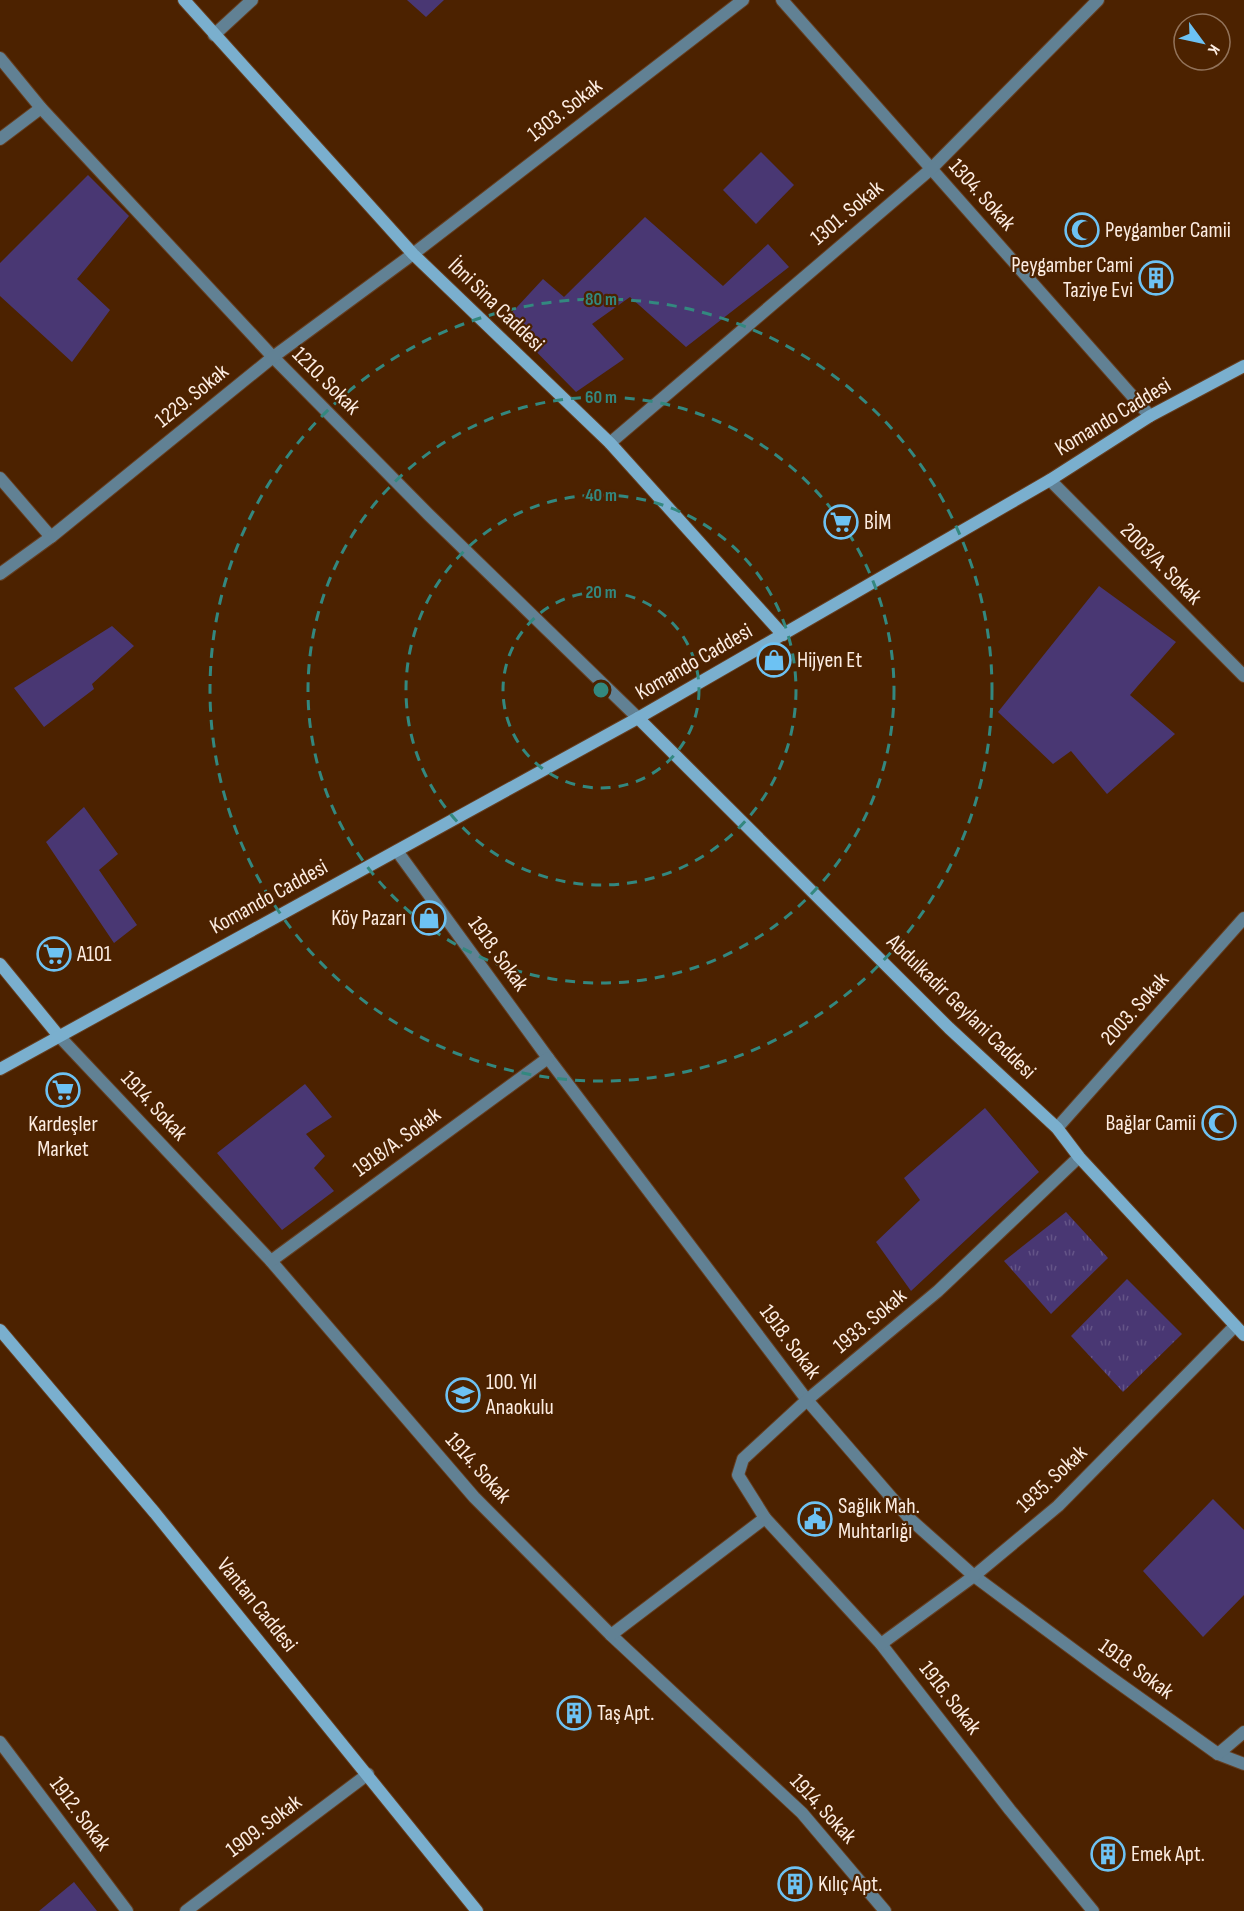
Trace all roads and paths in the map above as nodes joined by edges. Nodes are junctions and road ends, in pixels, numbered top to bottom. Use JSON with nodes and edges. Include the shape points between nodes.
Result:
{"nodes":[{"id":1,"x":184,"y":0,"type":"edge"},
{"id":2,"x":252,"y":0,"type":"edge"},
{"id":3,"x":743,"y":0,"type":"edge"},
{"id":4,"x":782,"y":0,"type":"edge"},
{"id":5,"x":1098,"y":0,"type":"edge"},
{"id":6,"x":214,"y":35,"type":"junction"},
{"id":7,"x":0,"y":58,"type":"edge"},
{"id":8,"x":40,"y":108,"type":"junction"},
{"id":9,"x":0,"y":139,"type":"edge"},
{"id":10,"x":931,"y":169,"type":"junction"},
{"id":11,"x":413,"y":254,"type":"junction"},
{"id":12,"x":273,"y":357,"type":"junction"},
{"id":13,"x":1244,"y":366,"type":"edge"},
{"id":14,"x":1150,"y":416,"type":"junction"},
{"id":15,"x":609,"y":443,"type":"junction"},
{"id":16,"x":0,"y":478,"type":"edge"},
{"id":17,"x":1050,"y":480,"type":"junction"},
{"id":18,"x":51,"y":537,"type":"junction"},
{"id":19,"x":0,"y":574,"type":"edge"},
{"id":20,"x":783,"y":635,"type":"junction"},
{"id":21,"x":1244,"y":676,"type":"edge"},
{"id":22,"x":638,"y":718,"type":"junction"},
{"id":23,"x":397,"y":850,"type":"junction"},
{"id":24,"x":1244,"y":918,"type":"edge"},
{"id":25,"x":0,"y":964,"type":"edge"},
{"id":26,"x":58,"y":1035,"type":"junction"},
{"id":27,"x":548,"y":1058,"type":"junction"},
{"id":28,"x":0,"y":1069,"type":"edge"},
{"id":29,"x":1057,"y":1128,"type":"junction"},
{"id":30,"x":1079,"y":1157,"type":"junction"},
{"id":31,"x":271,"y":1261,"type":"junction"},
{"id":32,"x":0,"y":1330,"type":"edge"},
{"id":33,"x":1240,"y":1331,"type":"edge"},
{"id":34,"x":807,"y":1400,"type":"junction"},
{"id":35,"x":765,"y":1518,"type":"junction"},
{"id":36,"x":974,"y":1576,"type":"junction"},
{"id":37,"x":612,"y":1635,"type":"junction"},
{"id":38,"x":881,"y":1644,"type":"junction"},
{"id":39,"x":1244,"y":1732,"type":"edge"},
{"id":40,"x":0,"y":1742,"type":"edge"},
{"id":41,"x":1218,"y":1754,"type":"junction"},
{"id":42,"x":1244,"y":1764,"type":"edge"},
{"id":43,"x":368,"y":1774,"type":"junction"},
{"id":44,"x":127,"y":1911,"type":"edge"},
{"id":45,"x":186,"y":1911,"type":"edge"},
{"id":46,"x":477,"y":1911,"type":"edge"},
{"id":47,"x":885,"y":1911,"type":"edge"},
{"id":48,"x":1092,"y":1911,"type":"edge"}],
"edges":[{"from":1,"to":6,"type":"street","name":"İbni Sina Caddesi"},
{"from":2,"to":6,"type":"street"},
{"from":3,"to":11,"type":"street","name":"1303. Sokak"},
{"from":4,"to":10,"type":"street","name":"1304. Sokak"},
{"from":5,"to":10,"type":"street","name":"1301. Sokak"},
{"from":6,"to":11,"type":"street","name":"İbni Sina Caddesi"},
{"from":7,"to":8,"type":"street","name":"1210. Sokak"},
{"from":8,"to":9,"type":"street"},
{"from":8,"to":12,"type":"street","name":"1210. Sokak"},
{"from":10,"to":14,"type":"street","name":"1304. Sokak"},
{"from":10,"to":15,"type":"street","name":"1301. Sokak"},
{"from":11,"to":12,"type":"street","name":"1229. Sokak"},
{"from":11,"to":15,"type":"street","name":"İbni Sina Caddesi"},
{"from":12,"to":18,"type":"street","name":"1229. Sokak"},
{"from":12,"to":22,"type":"street","name":"1210. Sokak"},
{"from":13,"to":14,"type":"street","name":"Komando Caddesi"},
{"from":14,"to":17,"type":"street","name":"Komando Caddesi"},
{"from":15,"to":20,"type":"street","name":"İbni Sina Caddesi"},
{"from":16,"to":18,"type":"street"},
{"from":17,"to":20,"type":"street","name":"Komando Caddesi"},
{"from":17,"to":21,"type":"street","name":"2003/A. Sokak"},
{"from":18,"to":19,"type":"street","name":"1229. Sokak"},
{"from":20,"to":22,"type":"street","name":"Komando Caddesi"},
{"from":22,"to":23,"type":"street","name":"Komando Caddesi"},
{"from":22,"to":29,"type":"street","name":"Abdulkadir Geylani Caddesi","via":[[949,1028]]},
{"from":23,"to":26,"type":"street","name":"Komando Caddesi"},
{"from":23,"to":27,"type":"street","name":"1918. Sokak"},
{"from":24,"to":29,"type":"street","name":"2003. Sokak"},
{"from":25,"to":26,"type":"street"},
{"from":26,"to":28,"type":"street","name":"Komando Caddesi"},
{"from":26,"to":31,"type":"street","name":"1914. Sokak"},
{"from":27,"to":31,"type":"street","name":"1918/A. Sokak"},
{"from":27,"to":34,"type":"street","name":"1918. Sokak"},
{"from":29,"to":30,"type":"street","name":"Abdulkadir Geylani Caddesi"},
{"from":30,"to":33,"type":"street","name":"Abdulkadir Geylani Caddesi"},
{"from":30,"to":34,"type":"street","name":"1933. Sokak","via":[[938,1291]]},
{"from":31,"to":37,"type":"street","name":"1914. Sokak","via":[[474,1497]]},
{"from":32,"to":43,"type":"street","name":"Vantan Caddesi"},
{"from":33,"to":36,"type":"street","name":"1935. Sokak","via":[[1058,1506]]},
{"from":34,"to":35,"type":"street","name":"1933. Sokak","via":[[743,1459],[738,1475]]},
{"from":34,"to":36,"type":"street","name":"1918. Sokak","via":[[910,1519]]},
{"from":35,"to":37,"type":"street"},
{"from":35,"to":38,"type":"street","name":"1916. Sokak"},
{"from":36,"to":38,"type":"street","name":"1935. Sokak"},
{"from":36,"to":41,"type":"street","name":"1918. Sokak"},
{"from":37,"to":47,"type":"street","name":"1914. Sokak","via":[[802,1813]]},
{"from":38,"to":48,"type":"street","name":"1916. Sokak"},
{"from":39,"to":41,"type":"street"},
{"from":40,"to":44,"type":"street","name":"1912. Sokak"},
{"from":41,"to":42,"type":"street","name":"1918. Sokak"},
{"from":43,"to":45,"type":"street","name":"1909. Sokak"},
{"from":43,"to":46,"type":"street","name":"Vantan Caddesi"}]}
